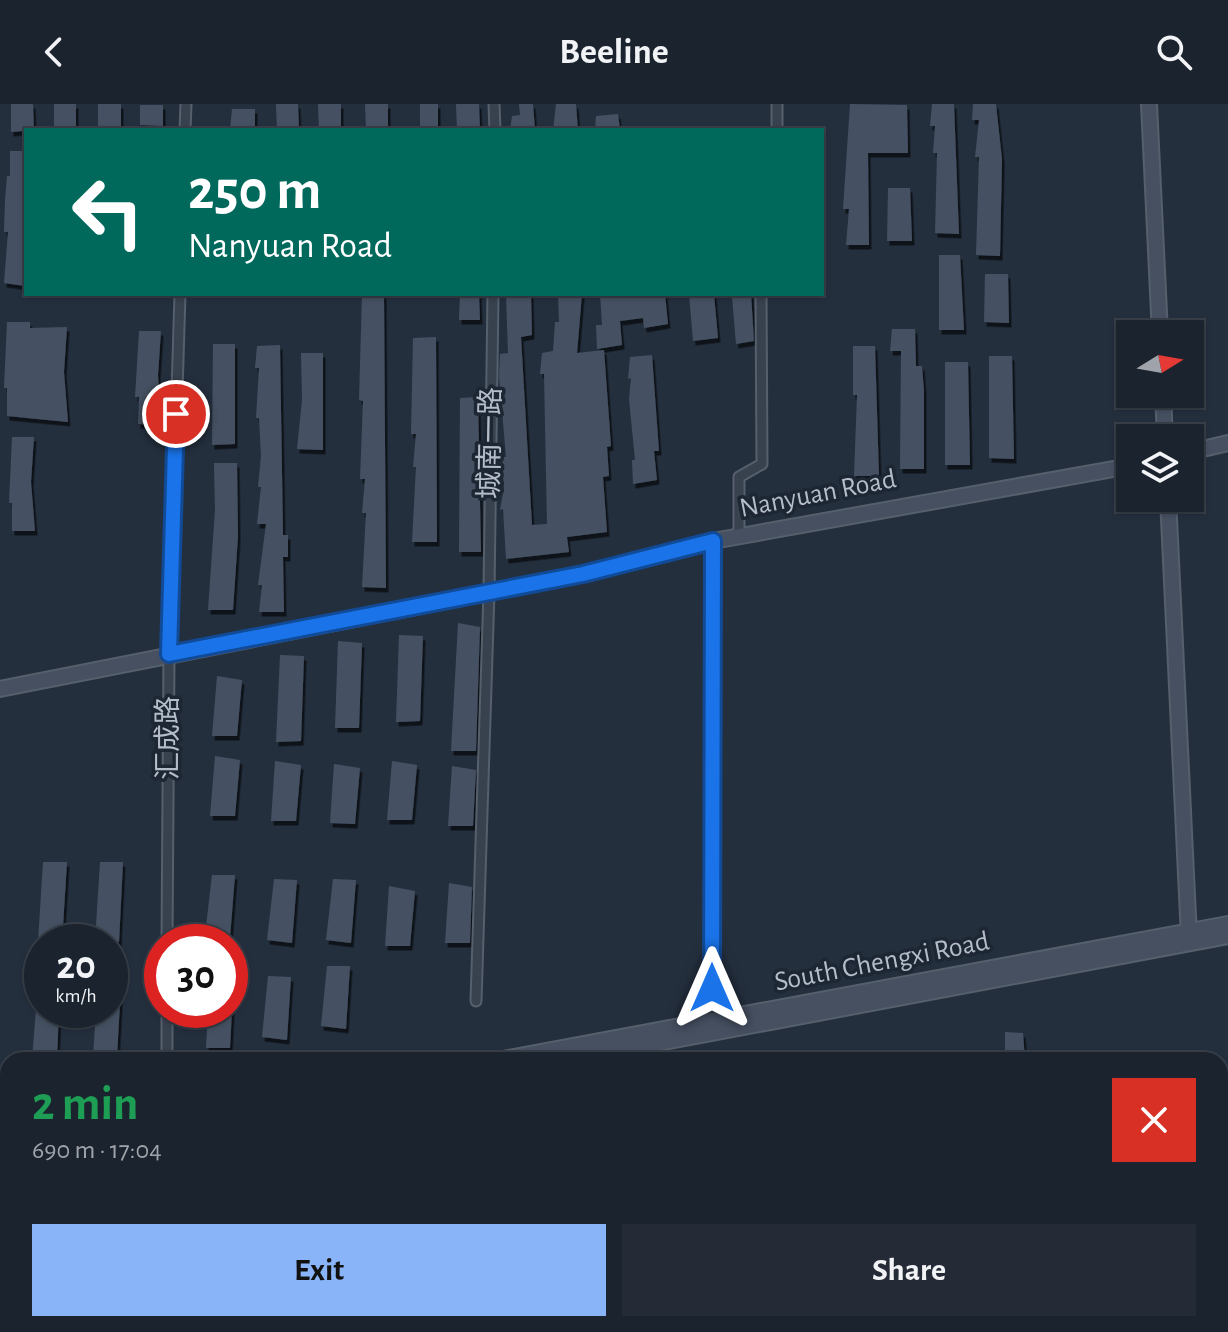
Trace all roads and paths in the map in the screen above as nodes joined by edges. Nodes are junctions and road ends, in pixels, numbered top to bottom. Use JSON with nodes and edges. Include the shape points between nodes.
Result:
{"nodes":[{"id":1,"x":186,"y":104,"type":"edge"},
{"id":2,"x":494,"y":104,"type":"edge"},
{"id":3,"x":777,"y":104,"type":"edge"},
{"id":4,"x":1149,"y":104,"type":"edge"},
{"id":5,"x":185,"y":128,"type":"edge"},
{"id":6,"x":495,"y":128,"type":"edge"},
{"id":7,"x":777,"y":128,"type":"edge"},
{"id":8,"x":180,"y":296,"type":"edge"},
{"id":9,"x":493,"y":296,"type":"edge"},
{"id":10,"x":761,"y":296,"type":"edge"},
{"id":11,"x":1159,"y":320,"type":"edge"},
{"id":12,"x":1228,"y":443,"type":"edge"},
{"id":13,"x":1204,"y":449,"type":"edge"},
{"id":14,"x":1116,"y":469,"type":"edge"},
{"id":15,"x":1169,"y":512,"type":"edge"},
{"id":16,"x":739,"y":536,"type":"junction"},
{"id":17,"x":713,"y":541,"type":"junction"},
{"id":18,"x":489,"y":592,"type":"junction"},
{"id":19,"x":169,"y":654,"type":"junction"},
{"id":20,"x":0,"y":689,"type":"edge"},
{"id":21,"x":167,"y":924,"type":"edge"},
{"id":22,"x":1228,"y":924,"type":"edge"},
{"id":23,"x":1228,"y":936,"type":"edge"},
{"id":24,"x":1189,"y":937,"type":"junction"},
{"id":25,"x":476,"y":1001,"type":"dead end"},
{"id":26,"x":712,"y":1020,"type":"junction"},
{"id":27,"x":167,"y":1028,"type":"edge"},
{"id":28,"x":167,"y":1052,"type":"edge"},
{"id":29,"x":541,"y":1052,"type":"edge"},
{"id":30,"x":608,"y":1052,"type":"edge"}],
"edges":[{"from":1,"to":5,"type":"street"},
{"from":2,"to":6,"type":"street"},
{"from":3,"to":7,"type":"street"},
{"from":4,"to":11,"type":"street"},
{"from":8,"to":19,"type":"street","name":"汇成路"},
{"from":9,"to":18,"type":"street","name":"城南一路"},
{"from":10,"to":16,"type":"street","via":[[762,464],[739,477]]},
{"from":12,"to":13,"type":"street"},
{"from":14,"to":16,"type":"street","name":"Nanyuan Road"},
{"from":15,"to":24,"type":"street"},
{"from":16,"to":17,"type":"street","name":"Nanyuan Road"},
{"from":17,"to":18,"type":"street","name":"Nanyuan Road"},
{"from":17,"to":26,"type":"street"},
{"from":18,"to":19,"type":"street","name":"Nanyuan Road"},
{"from":18,"to":25,"type":"street","name":"城南一路"},
{"from":19,"to":20,"type":"street","name":"Nanyuan Road"},
{"from":19,"to":21,"type":"street","name":"汇成路"},
{"from":22,"to":24,"type":"street","name":"South Chengxi Road"},
{"from":23,"to":24,"type":"street","name":"South Chengxi Road"},
{"from":24,"to":26,"type":"street","name":"South Chengxi Road"},
{"from":24,"to":30,"type":"street","name":"South Chengxi Road"},
{"from":26,"to":29,"type":"street","name":"South Chengxi Road"},
{"from":27,"to":28,"type":"street"}]}
